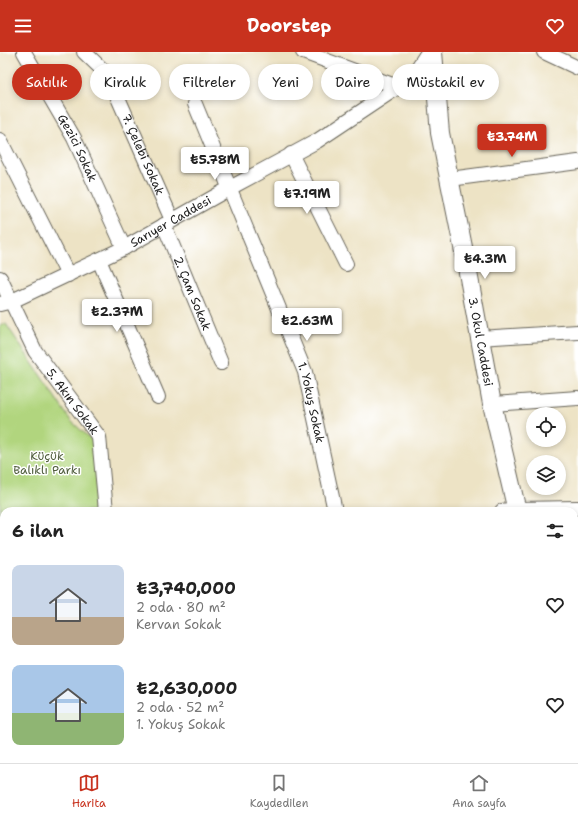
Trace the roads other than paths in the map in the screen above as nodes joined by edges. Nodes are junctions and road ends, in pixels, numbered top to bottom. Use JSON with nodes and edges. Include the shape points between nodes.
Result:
{"nodes":[{"id":1,"x":24,"y":52,"type":"edge"},
{"id":2,"x":84,"y":52,"type":"edge"},
{"id":3,"x":303,"y":52,"type":"edge"},
{"id":4,"x":428,"y":52,"type":"edge"},
{"id":5,"x":433,"y":52,"type":"edge"},
{"id":6,"x":544,"y":52,"type":"edge"},
{"id":7,"x":420,"y":64,"type":"edge"},
{"id":8,"x":578,"y":68,"type":"edge"},
{"id":9,"x":392,"y":85,"type":"edge"},
{"id":10,"x":392,"y":91,"type":"edge"},
{"id":11,"x":195,"y":104,"type":"dead end"},
{"id":12,"x":0,"y":140,"type":"edge"},
{"id":13,"x":291,"y":154,"type":"junction"},
{"id":14,"x":578,"y":162,"type":"edge"},
{"id":15,"x":450,"y":179,"type":"junction"},
{"id":16,"x":230,"y":188,"type":"junction"},
{"id":17,"x":168,"y":222,"type":"junction"},
{"id":18,"x":124,"y":248,"type":"junction"},
{"id":19,"x":99,"y":260,"type":"junction"},
{"id":20,"x":346,"y":264,"type":"dead end"},
{"id":21,"x":68,"y":275,"type":"junction"},
{"id":22,"x":0,"y":278,"type":"edge"},
{"id":23,"x":6,"y":303,"type":"edge"},
{"id":24,"x":578,"y":332,"type":"edge"},
{"id":25,"x":479,"y":338,"type":"junction"},
{"id":26,"x":221,"y":363,"type":"dead end"},
{"id":27,"x":158,"y":397,"type":"dead end"},
{"id":28,"x":578,"y":398,"type":"edge"},
{"id":29,"x":492,"y":404,"type":"junction"},
{"id":30,"x":106,"y":507,"type":"edge"},
{"id":31,"x":334,"y":507,"type":"edge"},
{"id":32,"x":511,"y":507,"type":"edge"}],
"edges":[{"from":1,"to":18,"type":"street","name":"Gezici Sokak","via":[[74,138]]},
{"from":2,"to":17,"type":"street","name":"7. Çelebi Sokak","via":[[108,75]]},
{"from":3,"to":9,"type":"street"},
{"from":4,"to":7,"type":"street","name":"Sarıyer Caddesi"},
{"from":5,"to":15,"type":"main road","name":"3. Okul Caddesi","via":[[440,133]]},
{"from":6,"to":8,"type":"street"},
{"from":10,"to":13,"type":"street","name":"Sarıyer Caddesi","via":[[317,141]]},
{"from":11,"to":16,"type":"street","name":"1. Yokuş Sokak"},
{"from":12,"to":21,"type":"street"},
{"from":13,"to":16,"type":"street","name":"Sarıyer Caddesi"},
{"from":13,"to":20,"type":"street"},
{"from":14,"to":15,"type":"street"},
{"from":15,"to":25,"type":"main road","name":"3. Okul Caddesi"},
{"from":16,"to":17,"type":"street","name":"Sarıyer Caddesi"},
{"from":16,"to":31,"type":"street","name":"1. Yokuş Sokak","via":[[305,372]]},
{"from":17,"to":18,"type":"street","name":"Sarıyer Caddesi"},
{"from":17,"to":26,"type":"street","name":"2. Çam Sokak"},
{"from":18,"to":19,"type":"street","name":"Sarıyer Caddesi"},
{"from":19,"to":21,"type":"street","name":"Sarıyer Caddesi"},
{"from":19,"to":27,"type":"street"},
{"from":21,"to":23,"type":"street","name":"Sarıyer Caddesi"},
{"from":22,"to":23,"type":"street","name":"5. Akın Sokak"},
{"from":23,"to":30,"type":"street","name":"5. Akın Sokak","via":[[35,351],[99,437]]},
{"from":24,"to":25,"type":"street"},
{"from":25,"to":29,"type":"main road","name":"3. Okul Caddesi"},
{"from":28,"to":29,"type":"street"},
{"from":29,"to":32,"type":"main road","name":"3. Okul Caddesi"}]}
